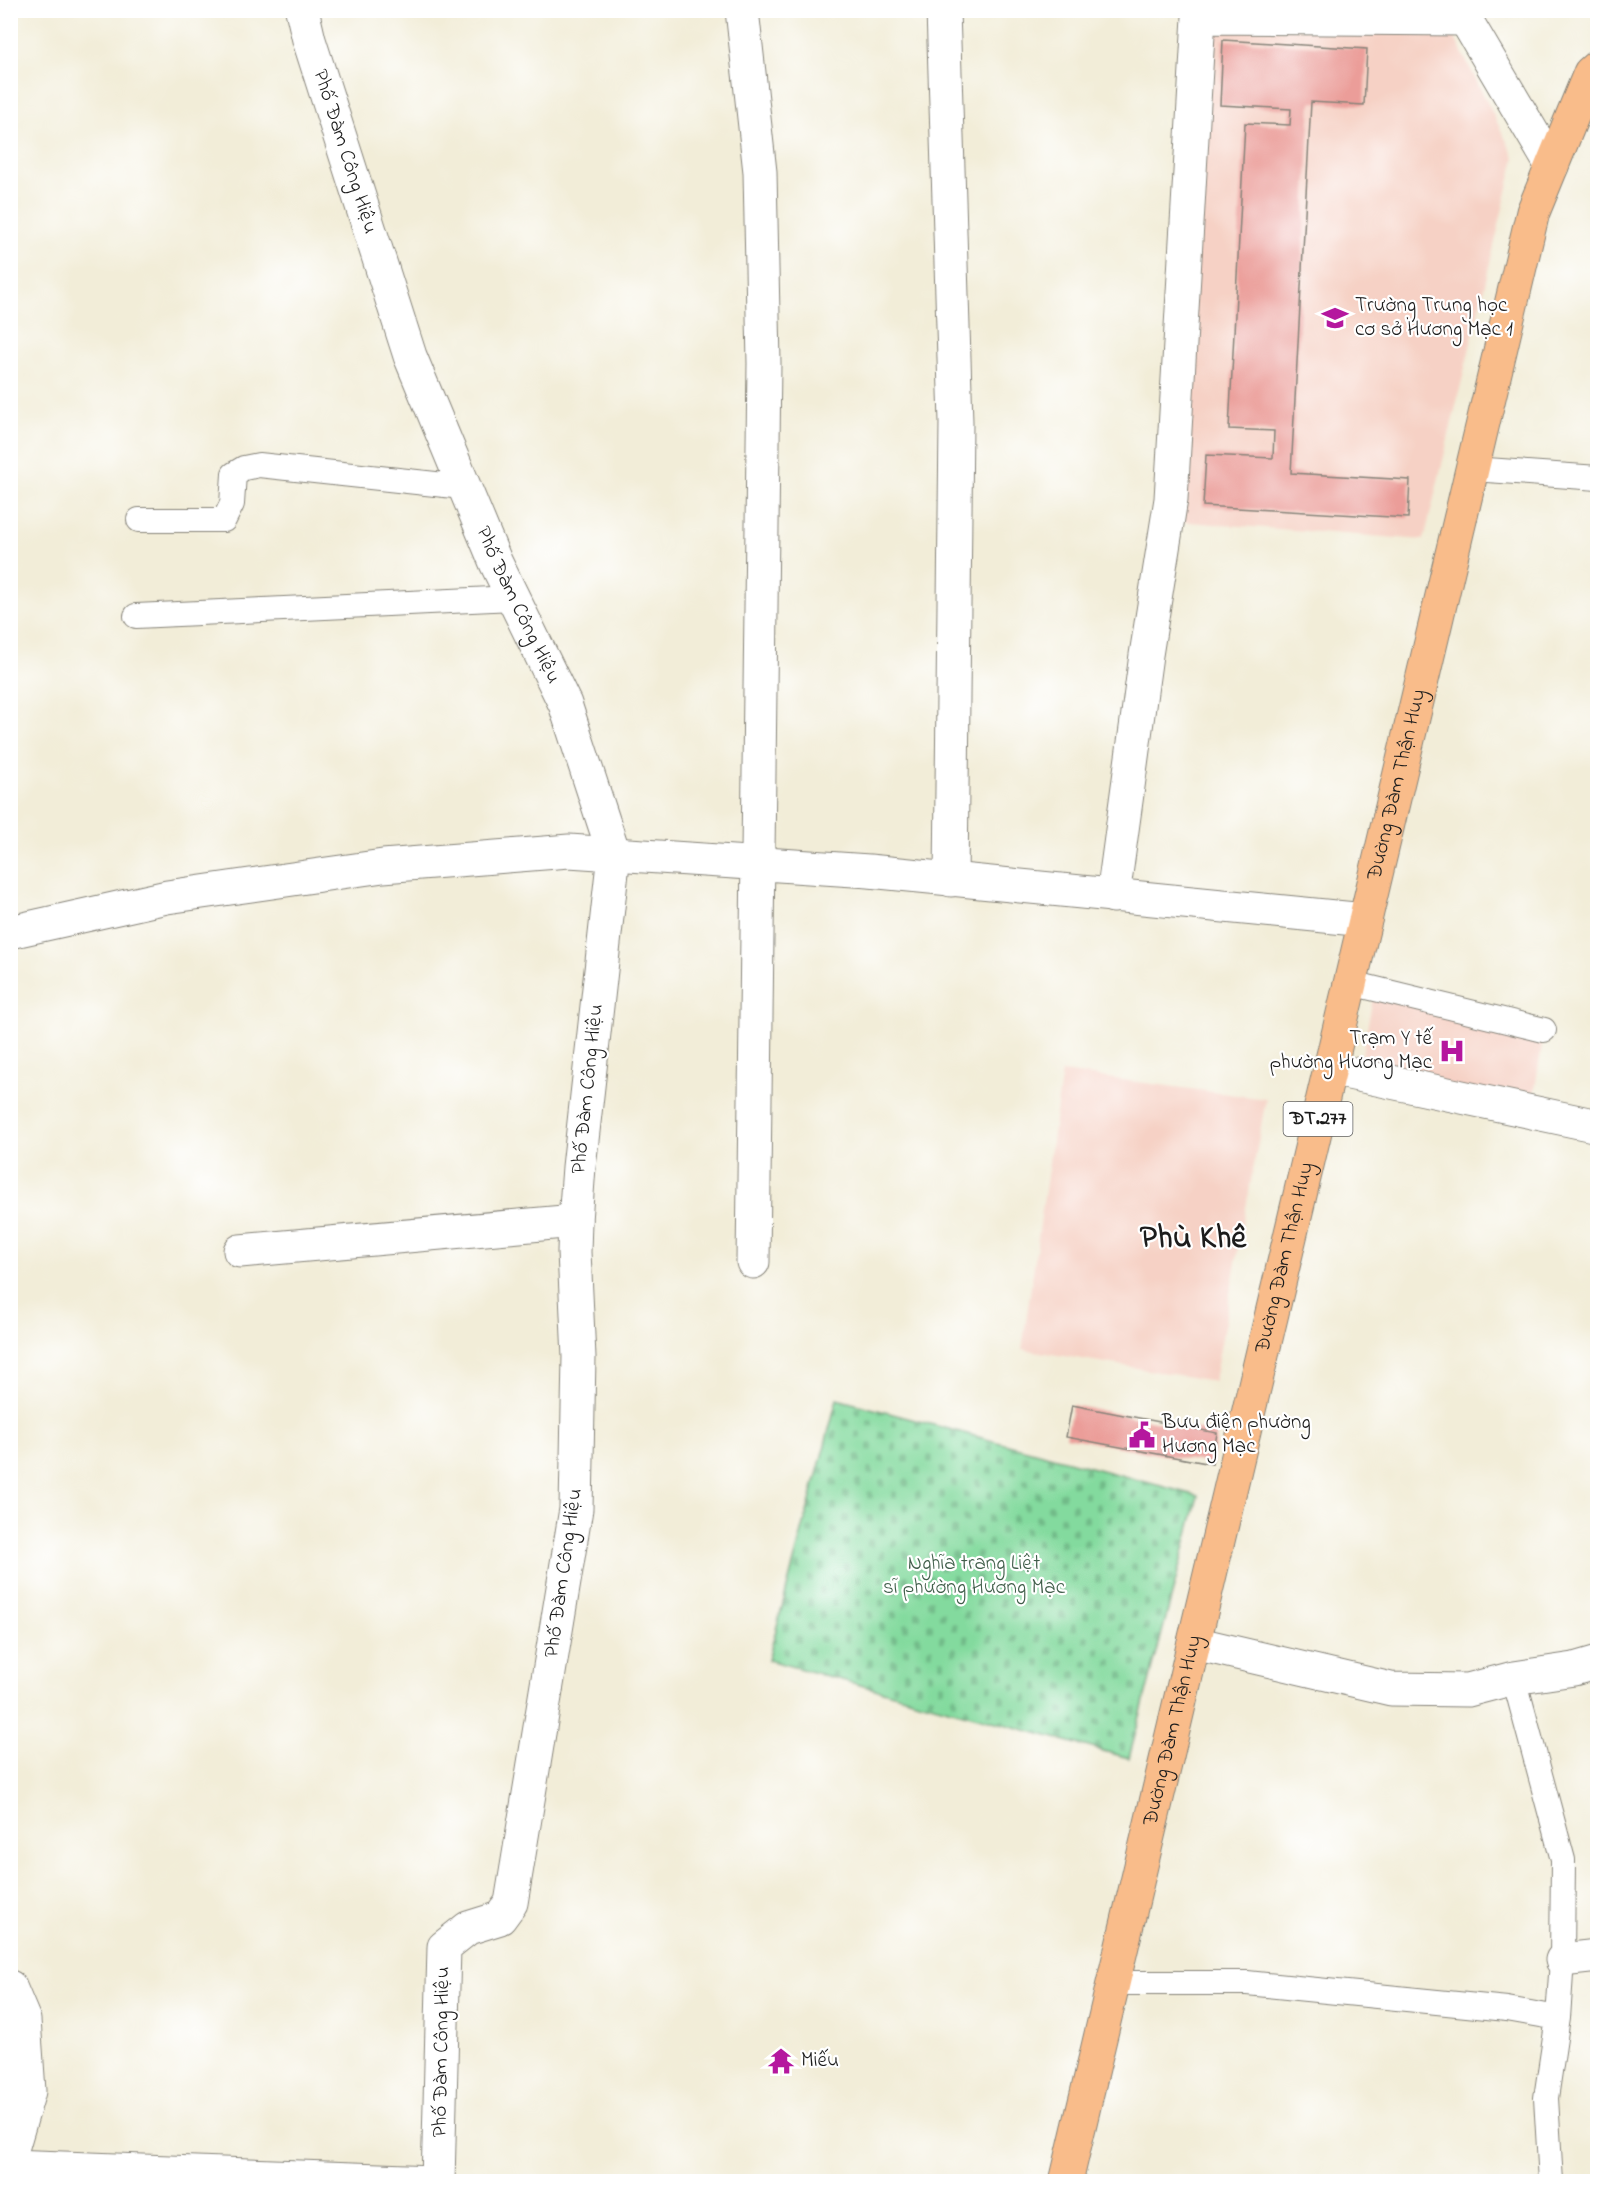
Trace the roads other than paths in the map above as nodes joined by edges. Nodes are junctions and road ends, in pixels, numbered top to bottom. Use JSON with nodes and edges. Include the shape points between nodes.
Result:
{"nodes":[{"id":1,"x":302,"y":10,"type":"edge"},
{"id":2,"x":742,"y":10,"type":"edge"},
{"id":3,"x":943,"y":10,"type":"edge"},
{"id":4,"x":1462,"y":15,"type":"edge"},
{"id":5,"x":1598,"y":66,"type":"edge"},
{"id":6,"x":1552,"y":166,"type":"junction"},
{"id":7,"x":1473,"y":469,"type":"junction"},
{"id":8,"x":1598,"y":478,"type":"edge"},
{"id":9,"x":464,"y":487,"type":"junction"},
{"id":10,"x":139,"y":520,"type":"dead end"},
{"id":11,"x":513,"y":598,"type":"junction"},
{"id":12,"x":136,"y":616,"type":"dead end"},
{"id":13,"x":614,"y":854,"type":"junction"},
{"id":14,"x":757,"y":864,"type":"junction"},
{"id":15,"x":951,"y":880,"type":"junction"},
{"id":16,"x":1113,"y":896,"type":"junction"},
{"id":17,"x":1365,"y":920,"type":"junction"},
{"id":18,"x":10,"y":933,"type":"edge"},
{"id":19,"x":1351,"y":983,"type":"junction"},
{"id":20,"x":1544,"y":1030,"type":"dead end"},
{"id":21,"x":1330,"y":1069,"type":"junction"},
{"id":22,"x":1598,"y":1126,"type":"edge"},
{"id":23,"x":575,"y":1221,"type":"junction"},
{"id":24,"x":240,"y":1251,"type":"dead end"},
{"id":25,"x":753,"y":1262,"type":"dead end"},
{"id":26,"x":1194,"y":1643,"type":"junction"},
{"id":27,"x":1598,"y":1662,"type":"edge"},
{"id":28,"x":1514,"y":1678,"type":"junction"},
{"id":29,"x":1598,"y":1956,"type":"edge"},
{"id":30,"x":1562,"y":1960,"type":"junction"},
{"id":31,"x":1113,"y":1983,"type":"junction"},
{"id":32,"x":10,"y":1988,"type":"edge"},
{"id":33,"x":1558,"y":2018,"type":"junction"},
{"id":34,"x":10,"y":2156,"type":"edge"},
{"id":35,"x":10,"y":2166,"type":"edge"},
{"id":36,"x":433,"y":2181,"type":"edge"},
{"id":37,"x":438,"y":2181,"type":"edge"},
{"id":38,"x":1066,"y":2181,"type":"edge"},
{"id":39,"x":1551,"y":2181,"type":"edge"}],
"edges":[{"from":1,"to":9,"type":"street","name":"Phố Đàm Công Hiệu","via":[[410,356]]},
{"from":2,"to":14,"type":"street","via":[[760,172],[764,351]]},
{"from":3,"to":15,"type":"street","via":[[956,422]]},
{"from":4,"to":6,"type":"street"},
{"from":4,"to":16,"type":"street","via":[[1199,17],[1171,499]]},
{"from":5,"to":6,"type":"main road","name":"Đường Đàm Thận Huy","number":"ĐT.277","via":[[1590,73]]},
{"from":6,"to":7,"type":"main road","name":"Đường Đàm Thận Huy","number":"ĐT.277","via":[[1533,212]]},
{"from":7,"to":8,"type":"lane"},
{"from":7,"to":17,"type":"main road","name":"Đường Đàm Thận Huy","number":"ĐT.277"},
{"from":9,"to":10,"type":"lane","via":[[259,465],[234,474],[232,504],[224,520]]},
{"from":9,"to":11,"type":"street","name":"Phố Đàm Công Hiệu"},
{"from":11,"to":12,"type":"lane"},
{"from":11,"to":13,"type":"street","name":"Phố Đàm Công Hiệu","via":[[565,704]]},
{"from":13,"to":14,"type":"street"},
{"from":13,"to":18,"type":"street","via":[[569,851],[383,866],[166,897]]},
{"from":13,"to":23,"type":"street","name":"Phố Đàm Công Hiệu"},
{"from":14,"to":15,"type":"street"},
{"from":14,"to":25,"type":"street"},
{"from":15,"to":16,"type":"street"},
{"from":16,"to":17,"type":"street"},
{"from":17,"to":19,"type":"main road","name":"Đường Đàm Thận Huy","number":"ĐT.277"},
{"from":19,"to":20,"type":"lane"},
{"from":19,"to":21,"type":"main road","name":"Đường Đàm Thận Huy","number":"ĐT.277"},
{"from":21,"to":22,"type":"street"},
{"from":21,"to":26,"type":"main road","name":"Đường Đàm Thận Huy","number":"ĐT.277"},
{"from":23,"to":24,"type":"street"},
{"from":23,"to":37,"type":"street","name":"Phố Đàm Công Hiệu","via":[[579,1357],[576,1509],[512,1903],[500,1918],[468,1928],[444,1947]]},
{"from":26,"to":28,"type":"street","via":[[1391,1689],[1468,1690]]},
{"from":26,"to":31,"type":"main road","name":"Đường Đàm Thận Huy","number":"ĐT.277"},
{"from":27,"to":28,"type":"street"},
{"from":28,"to":30,"type":"lane","via":[[1563,1860]]},
{"from":29,"to":30,"type":"street"},
{"from":30,"to":33,"type":"lane"},
{"from":31,"to":33,"type":"lane","via":[[1247,1983],[1507,2009]]},
{"from":31,"to":38,"type":"main road","name":"Đường Đàm Thận Huy","number":"ĐT.277"},
{"from":32,"to":34,"type":"street","via":[[24,2020],[29,2091]]},
{"from":33,"to":39,"type":"lane","via":[[1546,2098]]},
{"from":35,"to":36,"type":"street"}]}
